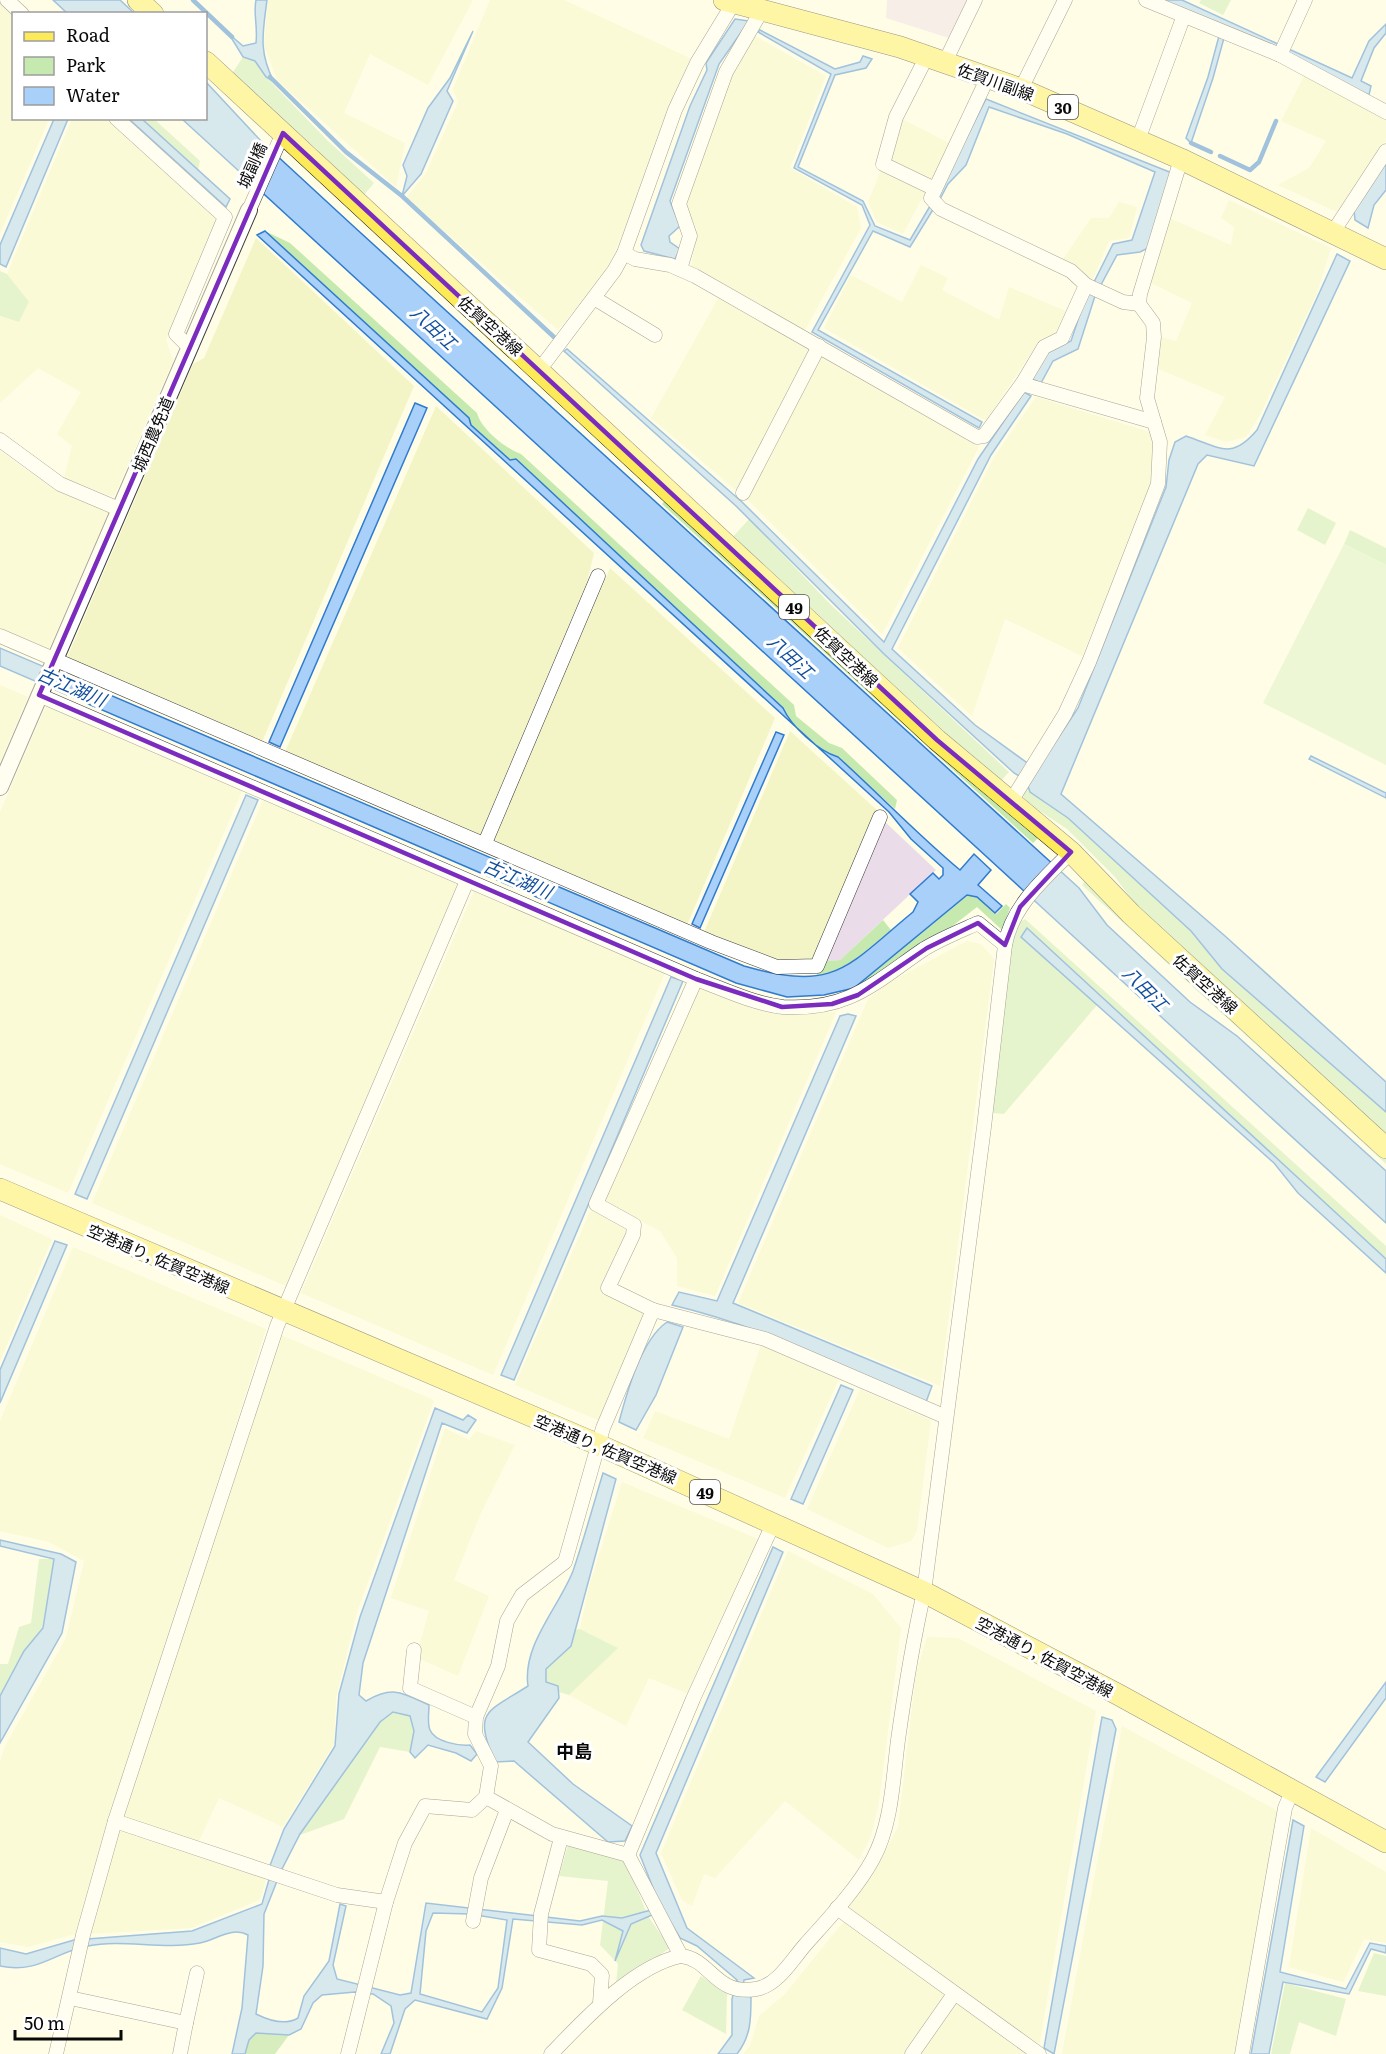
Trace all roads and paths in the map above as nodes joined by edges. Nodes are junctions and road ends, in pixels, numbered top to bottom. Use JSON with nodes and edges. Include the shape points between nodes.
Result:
{"nodes":[{"id":1,"x":7,"y":0,"type":"edge"},
{"id":2,"x":138,"y":0,"type":"edge"},
{"id":3,"x":975,"y":0,"type":"edge"},
{"id":4,"x":1065,"y":0,"type":"edge"},
{"id":5,"x":1146,"y":0,"type":"edge"},
{"id":6,"x":1305,"y":0,"type":"edge"},
{"id":7,"x":729,"y":1,"type":"edge"},
{"id":8,"x":762,"y":10,"type":"junction"},
{"id":9,"x":20,"y":12,"type":"edge"},
{"id":10,"x":151,"y":12,"type":"edge"},
{"id":11,"x":1184,"y":18,"type":"junction"},
{"id":12,"x":1283,"y":49,"type":"junction"},
{"id":13,"x":936,"y":59,"type":"junction"},
{"id":14,"x":207,"y":63,"type":"edge"},
{"id":15,"x":988,"y":76,"type":"junction"},
{"id":16,"x":1021,"y":88,"type":"junction"},
{"id":17,"x":1386,"y":112,"type":"edge"},
{"id":18,"x":118,"y":120,"type":"edge"},
{"id":19,"x":283,"y":133,"type":"junction"},
{"id":20,"x":1138,"y":140,"type":"junction"},
{"id":21,"x":1386,"y":151,"type":"edge"},
{"id":22,"x":1181,"y":159,"type":"junction"},
{"id":23,"x":935,"y":189,"type":"junction"},
{"id":24,"x":249,"y":210,"type":"joint"},
{"id":25,"x":1333,"y":232,"type":"junction"},
{"id":26,"x":624,"y":253,"type":"junction"},
{"id":27,"x":1386,"y":259,"type":"edge"},
{"id":28,"x":681,"y":269,"type":"junction"},
{"id":29,"x":1086,"y":285,"type":"junction"},
{"id":30,"x":594,"y":298,"type":"junction"},
{"id":31,"x":1139,"y":303,"type":"junction"},
{"id":32,"x":655,"y":335,"type":"dead end"},
{"id":33,"x":819,"y":346,"type":"junction"},
{"id":34,"x":189,"y":347,"type":"junction"},
{"id":35,"x":540,"y":369,"type":"junction"},
{"id":36,"x":1022,"y":384,"type":"junction"},
{"id":37,"x":1154,"y":423,"type":"junction"},
{"id":38,"x":0,"y":440,"type":"edge"},
{"id":39,"x":742,"y":493,"type":"dead end"},
{"id":40,"x":119,"y":509,"type":"junction"},
{"id":41,"x":598,"y":576,"type":"dead end"},
{"id":42,"x":0,"y":636,"type":"edge"},
{"id":43,"x":55,"y":659,"type":"junction"},
{"id":44,"x":39,"y":695,"type":"junction"},
{"id":45,"x":0,"y":787,"type":"edge"},
{"id":46,"x":1010,"y":803,"type":"junction"},
{"id":47,"x":880,"y":817,"type":"dead end"},
{"id":48,"x":484,"y":843,"type":"junction"},
{"id":49,"x":1066,"y":857,"type":"junction"},
{"id":50,"x":467,"y":881,"type":"junction"},
{"id":51,"x":1005,"y":945,"type":"junction"},
{"id":52,"x":696,"y":979,"type":"junction"},
{"id":53,"x":1386,"y":1148,"type":"edge"},
{"id":54,"x":0,"y":1189,"type":"edge"},
{"id":55,"x":653,"y":1310,"type":"junction"},
{"id":56,"x":283,"y":1311,"type":"junction"},
{"id":57,"x":946,"y":1417,"type":"junction"},
{"id":58,"x":599,"y":1445,"type":"junction"},
{"id":59,"x":774,"y":1522,"type":"junction"},
{"id":60,"x":924,"y":1592,"type":"junction"},
{"id":61,"x":414,"y":1650,"type":"dead end"},
{"id":62,"x":476,"y":1717,"type":"junction"},
{"id":63,"x":1292,"y":1791,"type":"junction"},
{"id":64,"x":486,"y":1797,"type":"junction"},
{"id":65,"x":507,"y":1810,"type":"junction"},
{"id":66,"x":115,"y":1821,"type":"junction"},
{"id":67,"x":561,"y":1838,"type":"junction"},
{"id":68,"x":1386,"y":1842,"type":"edge"},
{"id":69,"x":628,"y":1855,"type":"junction"},
{"id":70,"x":386,"y":1902,"type":"junction"},
{"id":71,"x":837,"y":1908,"type":"junction"},
{"id":72,"x":473,"y":1921,"type":"dead end"},
{"id":73,"x":681,"y":1956,"type":"junction"},
{"id":74,"x":197,"y":1973,"type":"dead end"},
{"id":75,"x":954,"y":1994,"type":"junction"},
{"id":76,"x":70,"y":1998,"type":"junction"},
{"id":77,"x":600,"y":2003,"type":"junction"},
{"id":78,"x":186,"y":2024,"type":"junction"},
{"id":79,"x":56,"y":2054,"type":"edge"},
{"id":80,"x":180,"y":2054,"type":"edge"},
{"id":81,"x":348,"y":2054,"type":"edge"},
{"id":82,"x":551,"y":2054,"type":"edge"},
{"id":83,"x":912,"y":2054,"type":"edge"},
{"id":84,"x":1039,"y":2054,"type":"edge"},
{"id":85,"x":1242,"y":2054,"type":"edge"}],
"edges":[{"from":1,"to":9,"type":"street"},
{"from":2,"to":10,"type":"main road"},
{"from":3,"to":13,"type":"street"},
{"from":4,"to":16,"type":"street"},
{"from":5,"to":11,"type":"street"},
{"from":6,"to":12,"type":"street"},
{"from":7,"to":8,"type":"main road","name":"佐賀川副線","number":"30"},
{"from":7,"to":26,"type":"street","via":[[675,110]]},
{"from":8,"to":13,"type":"main road","name":"佐賀川副線","number":"30"},
{"from":8,"to":28,"type":"street","via":[[726,72],[679,204],[690,236]]},
{"from":11,"to":12,"type":"street"},
{"from":11,"to":20,"type":"street"},
{"from":12,"to":17,"type":"street"},
{"from":13,"to":15,"type":"main road","name":"佐賀川副線","number":"30"},
{"from":13,"to":23,"type":"street","via":[[896,117],[883,164]]},
{"from":14,"to":19,"type":"main road","name":"佐賀空港線","number":"49"},
{"from":15,"to":16,"type":"main road","name":"佐賀川副線","number":"30"},
{"from":15,"to":23,"type":"street"},
{"from":16,"to":20,"type":"main road","name":"佐賀川副線","number":"30"},
{"from":18,"to":34,"type":"street","via":[[225,217],[176,334]]},
{"from":19,"to":24,"type":"street","name":"城副橋"},
{"from":19,"to":35,"type":"main road","name":"佐賀空港線","number":"49"},
{"from":20,"to":22,"type":"main road","name":"佐賀川副線","number":"30"},
{"from":21,"to":25,"type":"street"},
{"from":22,"to":25,"type":"main road","name":"佐賀川副線","number":"30"},
{"from":22,"to":31,"type":"street"},
{"from":23,"to":29,"type":"street","via":[[931,198],[941,209],[1071,272]]},
{"from":24,"to":34,"type":"street","name":"城西農免道"},
{"from":25,"to":27,"type":"main road","name":"佐賀川副線","number":"30"},
{"from":26,"to":28,"type":"street"},
{"from":26,"to":30,"type":"street"},
{"from":28,"to":33,"type":"street"},
{"from":29,"to":31,"type":"street","via":[[1123,302]]},
{"from":29,"to":36,"type":"street","via":[[1062,338],[1044,347]]},
{"from":30,"to":32,"type":"street"},
{"from":30,"to":35,"type":"street"},
{"from":31,"to":37,"type":"street","via":[[1153,330],[1147,398]]},
{"from":33,"to":36,"type":"street","via":[[977,436],[984,436]]},
{"from":33,"to":39,"type":"street"},
{"from":34,"to":40,"type":"street","name":"城西農免道"},
{"from":35,"to":46,"type":"main road","name":"佐賀空港線","number":"49","via":[[937,740]]},
{"from":36,"to":37,"type":"street"},
{"from":37,"to":46,"type":"street","via":[[1160,442],[1158,484],[1065,714]]},
{"from":38,"to":40,"type":"street","via":[[60,484]]},
{"from":40,"to":43,"type":"street","name":"城西農免道"},
{"from":41,"to":48,"type":"street"},
{"from":42,"to":43,"type":"street"},
{"from":43,"to":44,"type":"street","name":"城西農免道"},
{"from":43,"to":48,"type":"street"},
{"from":44,"to":45,"type":"street"},
{"from":44,"to":50,"type":"street"},
{"from":46,"to":49,"type":"main road","name":"佐賀空港線","number":"49"},
{"from":47,"to":48,"type":"street","via":[[817,966],[798,968],[777,967],[711,942]]},
{"from":49,"to":51,"type":"street","via":[[1013,917]]},
{"from":49,"to":53,"type":"main road","name":"佐賀空港線","number":"49"},
{"from":50,"to":52,"type":"street"},
{"from":50,"to":56,"type":"street"},
{"from":51,"to":52,"type":"street","via":[[978,922],[927,948],[858,995],[832,1005],[782,1007]]},
{"from":51,"to":57,"type":"street"},
{"from":52,"to":55,"type":"street","via":[[596,1204],[634,1225],[608,1288]]},
{"from":54,"to":56,"type":"main road","name":"空港通り, 佐賀空港線","number":"49"},
{"from":55,"to":57,"type":"street","via":[[765,1339]]},
{"from":55,"to":58,"type":"street"},
{"from":56,"to":58,"type":"main road","name":"空港通り, 佐賀空港線","number":"49"},
{"from":56,"to":66,"type":"street"},
{"from":57,"to":60,"type":"street"},
{"from":58,"to":59,"type":"main road","name":"空港通り, 佐賀空港線","number":"49"},
{"from":58,"to":62,"type":"street","via":[[565,1562],[522,1595],[507,1622],[498,1666]]},
{"from":59,"to":60,"type":"main road","name":"空港通り, 佐賀空港線","number":"49"},
{"from":59,"to":69,"type":"street","via":[[693,1699]]},
{"from":60,"to":63,"type":"main road","name":"空港通り, 佐賀空港線","number":"49"},
{"from":60,"to":71,"type":"street","via":[[910,1651],[888,1815],[873,1858]]},
{"from":61,"to":62,"type":"street","via":[[410,1688]]},
{"from":62,"to":64,"type":"street","via":[[475,1734],[491,1767]]},
{"from":63,"to":68,"type":"main road","name":"空港通り, 佐賀空港線","number":"49"},
{"from":63,"to":85,"type":"street","via":[[1285,1808]]},
{"from":64,"to":65,"type":"street"},
{"from":64,"to":70,"type":"street","via":[[472,1810],[425,1806],[405,1843]]},
{"from":65,"to":67,"type":"street"},
{"from":65,"to":72,"type":"street","via":[[481,1878]]},
{"from":66,"to":70,"type":"street","via":[[337,1895]]},
{"from":66,"to":76,"type":"street"},
{"from":67,"to":69,"type":"street"},
{"from":67,"to":77,"type":"street","via":[[541,1919],[538,1950],[591,1964],[602,1975]]},
{"from":69,"to":73,"type":"street"},
{"from":70,"to":81,"type":"street"},
{"from":71,"to":73,"type":"street","via":[[774,1981],[757,1989],[721,1984],[693,1957]]},
{"from":71,"to":75,"type":"street"},
{"from":73,"to":77,"type":"street","via":[[664,1959]]},
{"from":74,"to":78,"type":"street"},
{"from":75,"to":83,"type":"street"},
{"from":75,"to":84,"type":"street"},
{"from":76,"to":78,"type":"street"},
{"from":76,"to":79,"type":"street"},
{"from":77,"to":82,"type":"street"},
{"from":78,"to":80,"type":"street"}]}
